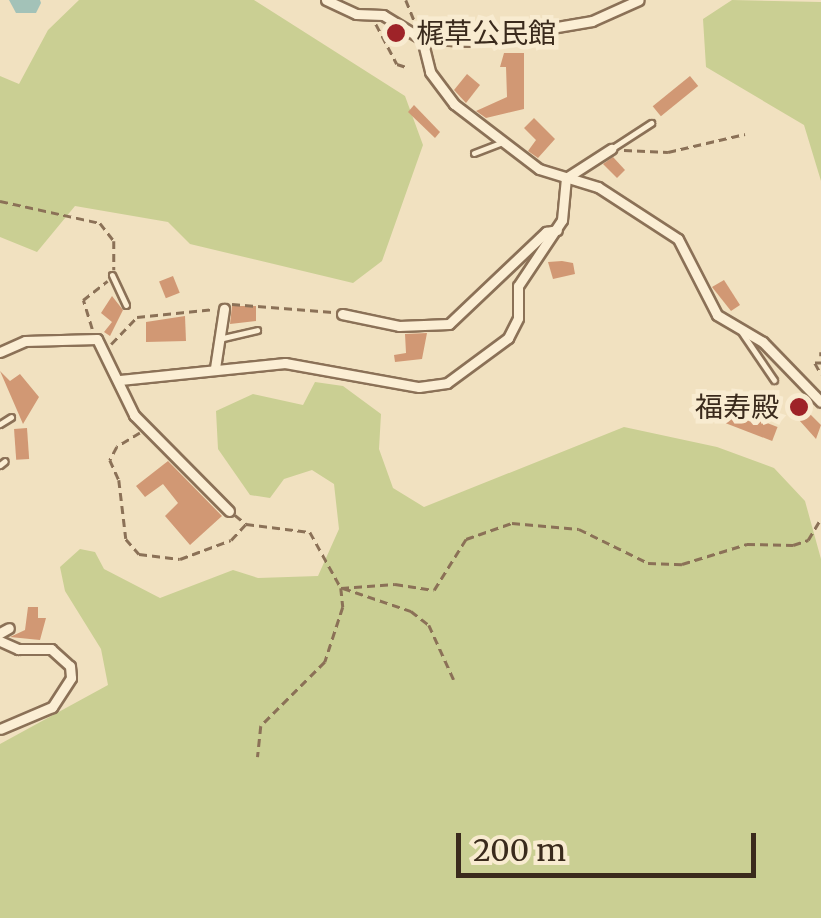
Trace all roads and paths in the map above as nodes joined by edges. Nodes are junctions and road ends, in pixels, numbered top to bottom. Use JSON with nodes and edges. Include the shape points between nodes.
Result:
{"nodes":[{"id":1,"x":326,"y":0,"type":"edge"},
{"id":2,"x":406,"y":0,"type":"edge"},
{"id":3,"x":639,"y":0,"type":"edge"},
{"id":4,"x":370,"y":14,"type":"junction"},
{"id":5,"x":422,"y":40,"type":"junction"},
{"id":6,"x":403,"y":46,"type":"dead end"},
{"id":7,"x":392,"y":49,"type":"junction"},
{"id":8,"x":406,"y":67,"type":"dead end"},
{"id":9,"x":650,"y":124,"type":"dead end"},
{"id":10,"x":745,"y":134,"type":"dead end"},
{"id":11,"x":502,"y":142,"type":"junction"},
{"id":12,"x":610,"y":149,"type":"junction"},
{"id":13,"x":474,"y":153,"type":"dead end"},
{"id":14,"x":566,"y":178,"type":"junction"},
{"id":15,"x":0,"y":201,"type":"edge"},
{"id":16,"x":558,"y":230,"type":"junction"},
{"id":17,"x":112,"y":275,"type":"junction"},
{"id":18,"x":126,"y":305,"type":"dead end"},
{"id":19,"x":224,"y":308,"type":"dead end"},
{"id":20,"x":342,"y":314,"type":"dead end"},
{"id":21,"x":257,"y":330,"type":"dead end"},
{"id":22,"x":742,"y":332,"type":"junction"},
{"id":23,"x":223,"y":338,"type":"junction"},
{"id":24,"x":96,"y":339,"type":"junction"},
{"id":25,"x":0,"y":352,"type":"edge"},
{"id":26,"x":821,"y":363,"type":"edge"},
{"id":27,"x":140,"y":365,"type":"dead end"},
{"id":28,"x":215,"y":368,"type":"junction"},
{"id":29,"x":821,"y":374,"type":"edge"},
{"id":30,"x":140,"y":379,"type":"junction"},
{"id":31,"x":120,"y":380,"type":"junction"},
{"id":32,"x":774,"y":380,"type":"dead end"},
{"id":33,"x":800,"y":396,"type":"dead end"},
{"id":34,"x":818,"y":399,"type":"edge"},
{"id":35,"x":11,"y":417,"type":"dead end"},
{"id":36,"x":0,"y":424,"type":"edge"},
{"id":37,"x":146,"y":430,"type":"junction"},
{"id":38,"x":229,"y":511,"type":"joint"},
{"id":39,"x":821,"y":518,"type":"edge"},
{"id":40,"x":246,"y":524,"type":"junction"},
{"id":41,"x":341,"y":588,"type":"junction"},
{"id":42,"x":0,"y":641,"type":"edge"},
{"id":43,"x":454,"y":680,"type":"dead end"},
{"id":44,"x":0,"y":729,"type":"edge"},
{"id":45,"x":258,"y":757,"type":"dead end"}],
"edges":[{"from":1,"to":4,"type":"street"},
{"from":2,"to":5,"type":"path"},
{"from":3,"to":5,"type":"street","via":[[556,29],[475,41]]},
{"from":4,"to":5,"type":"street","via":[[384,15]]},
{"from":4,"to":7,"type":"path"},
{"from":5,"to":11,"type":"street","via":[[425,70],[442,93]]},
{"from":6,"to":7,"type":"path"},
{"from":7,"to":8,"type":"path"},
{"from":9,"to":12,"type":"lane"},
{"from":10,"to":12,"type":"path","via":[[668,152]]},
{"from":11,"to":13,"type":"lane"},
{"from":11,"to":14,"type":"street"},
{"from":12,"to":14,"type":"street"},
{"from":14,"to":16,"type":"street"},
{"from":14,"to":22,"type":"street","via":[[598,187],[678,240],[716,316]]},
{"from":15,"to":17,"type":"path","via":[[100,223],[114,241]]},
{"from":16,"to":20,"type":"street","via":[[546,232],[449,324],[399,326]]},
{"from":16,"to":28,"type":"street","via":[[518,286],[518,318],[508,338],[447,383],[419,387],[285,363]]},
{"from":17,"to":18,"type":"lane"},
{"from":17,"to":24,"type":"path","via":[[83,300]]},
{"from":19,"to":23,"type":"street"},
{"from":21,"to":23,"type":"lane"},
{"from":22,"to":32,"type":"lane"},
{"from":22,"to":34,"type":"street","via":[[768,346]]},
{"from":23,"to":28,"type":"street"},
{"from":24,"to":25,"type":"street","via":[[25,342]]},
{"from":24,"to":31,"type":"street"},
{"from":26,"to":29,"type":"path"},
{"from":27,"to":30,"type":"lane"},
{"from":28,"to":30,"type":"street"},
{"from":30,"to":31,"type":"street"},
{"from":31,"to":37,"type":"street"},
{"from":33,"to":34,"type":"lane"},
{"from":35,"to":36,"type":"lane"},
{"from":37,"to":38,"type":"street"},
{"from":37,"to":40,"type":"path","via":[[117,447],[110,460],[132,548],[180,558],[231,540]]},
{"from":38,"to":40,"type":"path"},
{"from":39,"to":41,"type":"path","via":[[808,540],[793,545],[747,544],[682,564],[648,563],[579,529],[512,523],[466,539],[428,592],[394,584]]},
{"from":40,"to":41,"type":"path","via":[[310,532]]},
{"from":41,"to":43,"type":"path","via":[[411,611],[429,625]]},
{"from":41,"to":45,"type":"path","via":[[343,608],[325,662],[270,714]]},
{"from":42,"to":44,"type":"street","via":[[18,649],[51,649],[70,666],[71,678],[52,707]]}]}
